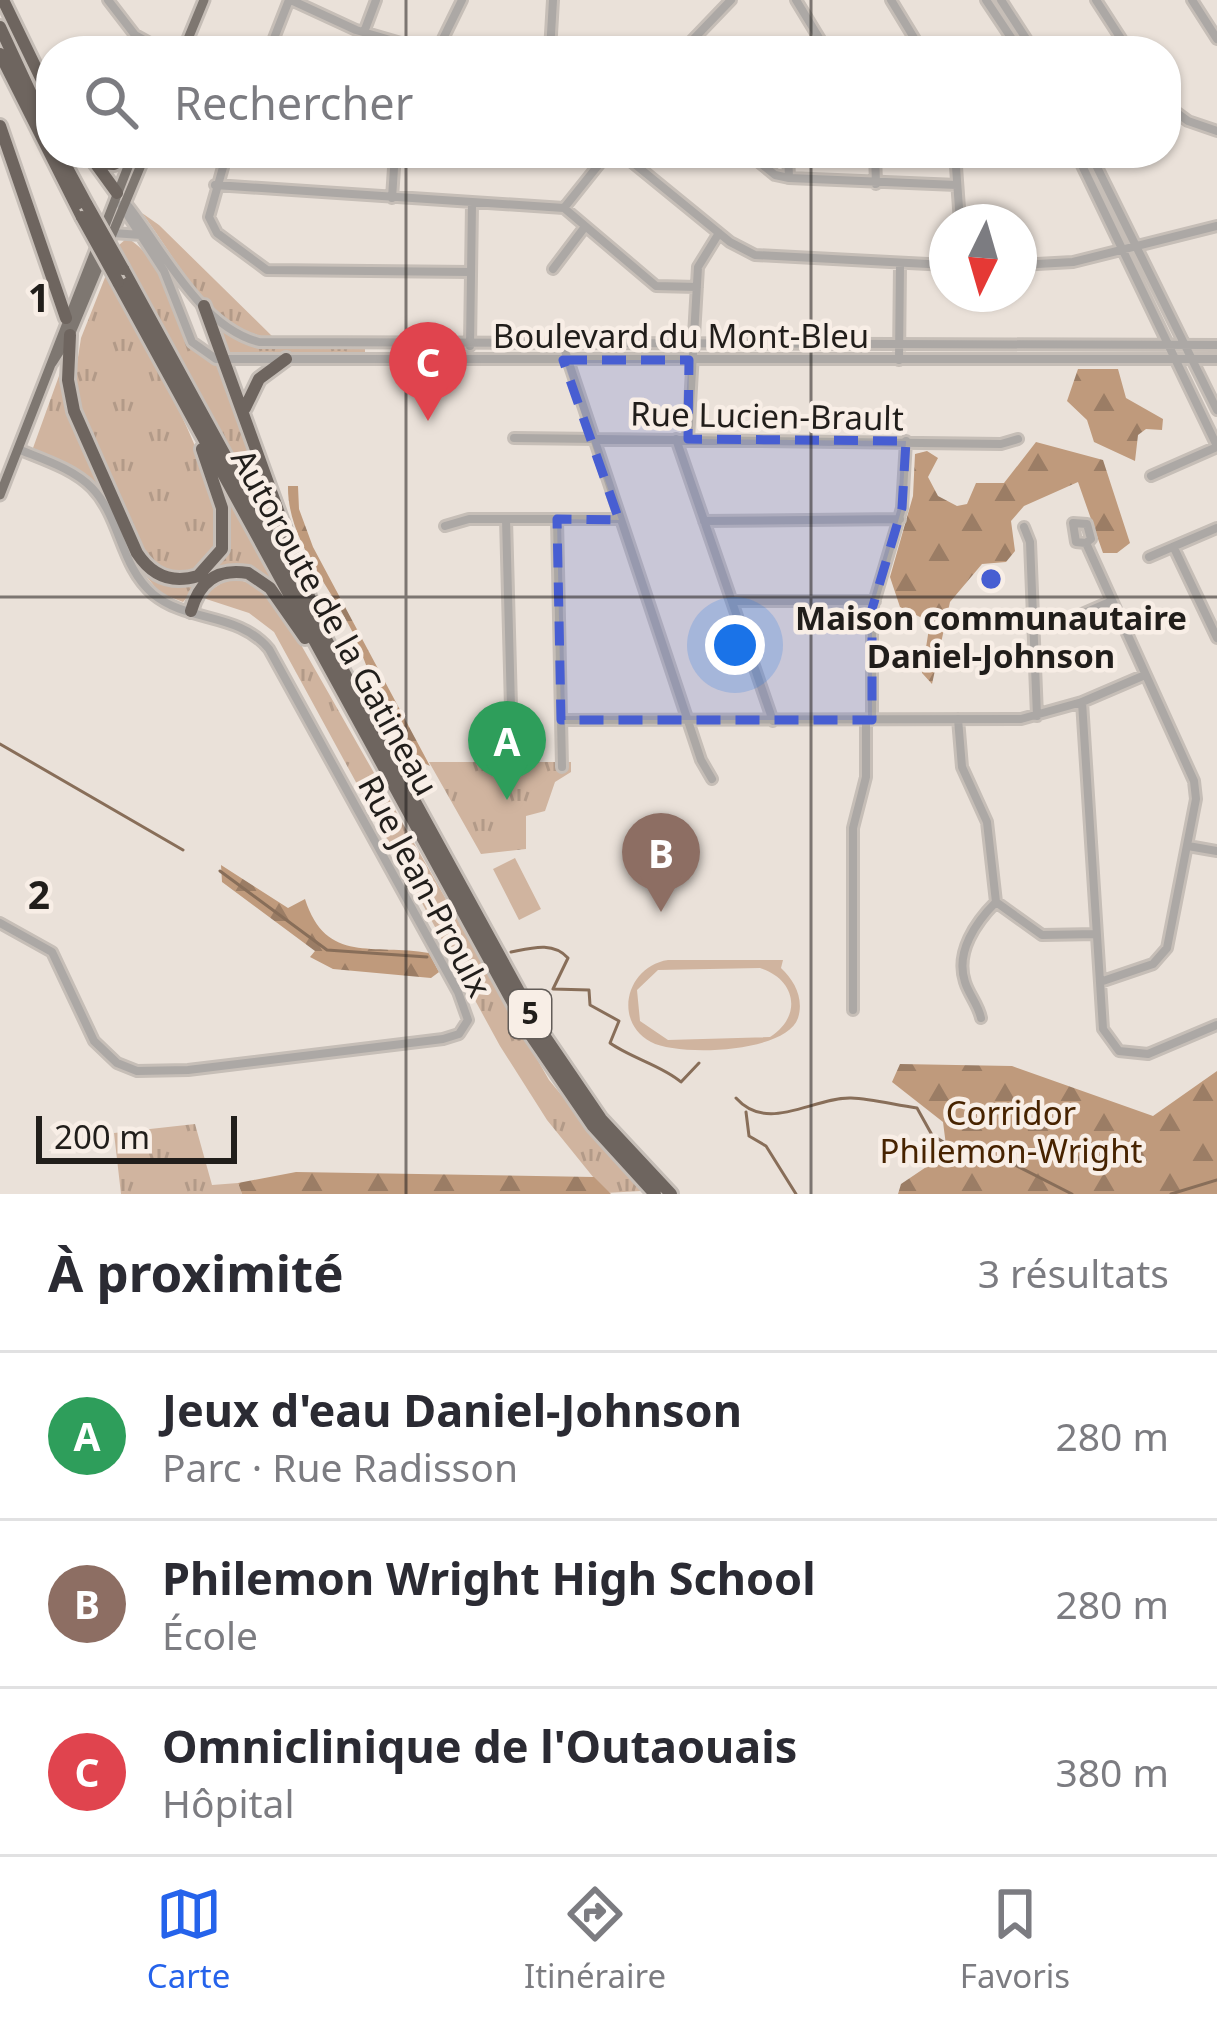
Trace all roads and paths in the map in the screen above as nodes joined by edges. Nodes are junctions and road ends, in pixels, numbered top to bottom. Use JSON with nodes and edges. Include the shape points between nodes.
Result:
{"nodes":[{"id":1,"x":3,"y":0,"type":"edge"},
{"id":2,"x":108,"y":0,"type":"edge"},
{"id":3,"x":204,"y":0,"type":"edge"},
{"id":4,"x":290,"y":0,"type":"edge"},
{"id":5,"x":376,"y":0,"type":"edge"},
{"id":6,"x":462,"y":0,"type":"edge"},
{"id":7,"x":553,"y":0,"type":"edge"},
{"id":8,"x":731,"y":0,"type":"edge"},
{"id":9,"x":796,"y":0,"type":"edge"},
{"id":10,"x":891,"y":0,"type":"edge"},
{"id":11,"x":986,"y":0,"type":"edge"},
{"id":12,"x":1000,"y":0,"type":"edge"},
{"id":13,"x":1096,"y":0,"type":"edge"},
{"id":14,"x":1192,"y":0,"type":"edge"},
{"id":15,"x":0,"y":27,"type":"edge"},
{"id":16,"x":364,"y":32,"type":"junction"},
{"id":17,"x":138,"y":36,"type":"edge"},
{"id":18,"x":189,"y":36,"type":"edge"},
{"id":19,"x":275,"y":36,"type":"edge"},
{"id":20,"x":377,"y":36,"type":"edge"},
{"id":21,"x":444,"y":36,"type":"edge"},
{"id":22,"x":551,"y":36,"type":"edge"},
{"id":23,"x":696,"y":36,"type":"edge"},
{"id":24,"x":818,"y":36,"type":"edge"},
{"id":25,"x":913,"y":36,"type":"edge"},
{"id":26,"x":1010,"y":36,"type":"edge"},
{"id":27,"x":1024,"y":36,"type":"edge"},
{"id":28,"x":1119,"y":36,"type":"edge"},
{"id":29,"x":1217,"y":39,"type":"edge"},
{"id":30,"x":0,"y":54,"type":"edge"},
{"id":31,"x":36,"y":68,"type":"edge"},
{"id":32,"x":36,"y":105,"type":"edge"},
{"id":33,"x":1181,"y":116,"type":"edge"},
{"id":34,"x":36,"y":120,"type":"edge"},
{"id":35,"x":0,"y":126,"type":"edge"},
{"id":36,"x":1217,"y":130,"type":"edge"},
{"id":37,"x":62,"y":168,"type":"edge"},
{"id":38,"x":66,"y":168,"type":"edge"},
{"id":39,"x":99,"y":168,"type":"edge"},
{"id":40,"x":133,"y":168,"type":"edge"},
{"id":41,"x":221,"y":168,"type":"edge"},
{"id":42,"x":394,"y":168,"type":"edge"},
{"id":43,"x":596,"y":168,"type":"edge"},
{"id":44,"x":639,"y":168,"type":"edge"},
{"id":45,"x":773,"y":168,"type":"edge"},
{"id":46,"x":789,"y":168,"type":"edge"},
{"id":47,"x":875,"y":168,"type":"edge"},
{"id":48,"x":956,"y":168,"type":"edge"},
{"id":49,"x":1083,"y":168,"type":"edge"},
{"id":50,"x":1097,"y":168,"type":"edge"},
{"id":51,"x":789,"y":178,"type":"junction"},
{"id":52,"x":215,"y":184,"type":"junction"},
{"id":53,"x":876,"y":184,"type":"junction"},
{"id":54,"x":957,"y":184,"type":"junction"},
{"id":55,"x":392,"y":198,"type":"junction"},
{"id":56,"x":122,"y":202,"type":"junction"},
{"id":57,"x":472,"y":204,"type":"junction"},
{"id":58,"x":958,"y":204,"type":"edge"},
{"id":59,"x":564,"y":208,"type":"junction"},
{"id":60,"x":85,"y":211,"type":"junction"},
{"id":61,"x":1217,"y":226,"type":"edge"},
{"id":62,"x":584,"y":228,"type":"junction"},
{"id":63,"x":113,"y":232,"type":"junction"},
{"id":64,"x":719,"y":233,"type":"junction"},
{"id":65,"x":141,"y":235,"type":"junction"},
{"id":66,"x":1134,"y":243,"type":"junction"},
{"id":67,"x":1122,"y":248,"type":"junction"},
{"id":68,"x":900,"y":265,"type":"junction"},
{"id":69,"x":929,"y":265,"type":"edge"},
{"id":70,"x":1037,"y":265,"type":"edge"},
{"id":71,"x":553,"y":268,"type":"dead end"},
{"id":72,"x":471,"y":272,"type":"junction"},
{"id":73,"x":120,"y":275,"type":"junction"},
{"id":74,"x":697,"y":287,"type":"junction"},
{"id":75,"x":204,"y":306,"type":"junction"},
{"id":76,"x":66,"y":318,"type":"junction"},
{"id":77,"x":70,"y":335,"type":"junction"},
{"id":78,"x":470,"y":343,"type":"junction"},
{"id":79,"x":698,"y":344,"type":"junction"},
{"id":80,"x":900,"y":344,"type":"junction"},
{"id":81,"x":1170,"y":344,"type":"junction"},
{"id":82,"x":563,"y":345,"type":"junction"},
{"id":83,"x":610,"y":345,"type":"junction"},
{"id":84,"x":1186,"y":345,"type":"junction"},
{"id":85,"x":1217,"y":345,"type":"edge"},
{"id":86,"x":227,"y":359,"type":"junction"},
{"id":87,"x":286,"y":359,"type":"junction"},
{"id":88,"x":470,"y":359,"type":"junction"},
{"id":89,"x":563,"y":359,"type":"junction"},
{"id":90,"x":1217,"y":359,"type":"edge"},
{"id":91,"x":610,"y":360,"type":"junction"},
{"id":92,"x":689,"y":360,"type":"junction"},
{"id":93,"x":899,"y":360,"type":"junction"},
{"id":94,"x":1178,"y":360,"type":"junction"},
{"id":95,"x":1193,"y":360,"type":"junction"},
{"id":96,"x":52,"y":363,"type":"junction"},
{"id":97,"x":245,"y":409,"type":"junction"},
{"id":98,"x":1217,"y":410,"type":"edge"},
{"id":99,"x":190,"y":414,"type":"junction"},
{"id":100,"x":514,"y":438,"type":"dead end"},
{"id":101,"x":591,"y":439,"type":"junction"},
{"id":102,"x":676,"y":439,"type":"junction"},
{"id":103,"x":688,"y":439,"type":"junction"},
{"id":104,"x":1018,"y":439,"type":"dead end"},
{"id":105,"x":906,"y":441,"type":"junction"},
{"id":106,"x":1217,"y":446,"type":"edge"},
{"id":107,"x":18,"y":448,"type":"junction"},
{"id":108,"x":1150,"y":476,"type":"dead end"},
{"id":109,"x":0,"y":495,"type":"edge"},
{"id":110,"x":557,"y":518,"type":"junction"},
{"id":111,"x":506,"y":519,"type":"junction"},
{"id":112,"x":619,"y":520,"type":"junction"},
{"id":113,"x":900,"y":520,"type":"junction"},
{"id":114,"x":704,"y":521,"type":"junction"},
{"id":115,"x":445,"y":526,"type":"dead end"},
{"id":116,"x":1024,"y":527,"type":"dead end"},
{"id":117,"x":1217,"y":528,"type":"edge"},
{"id":118,"x":1086,"y":543,"type":"dead end"},
{"id":119,"x":1174,"y":548,"type":"junction"},
{"id":120,"x":1149,"y":557,"type":"dead end"},
{"id":121,"x":732,"y":601,"type":"junction"},
{"id":122,"x":875,"y":601,"type":"junction"},
{"id":123,"x":1112,"y":601,"type":"junction"},
{"id":124,"x":190,"y":611,"type":"junction"},
{"id":125,"x":1033,"y":615,"type":"junction"},
{"id":126,"x":322,"y":634,"type":"junction"},
{"id":127,"x":1217,"y":638,"type":"edge"},
{"id":128,"x":1145,"y":675,"type":"junction"},
{"id":129,"x":343,"y":693,"type":"junction"},
{"id":130,"x":1082,"y":702,"type":"junction"},
{"id":131,"x":1037,"y":716,"type":"junction"},
{"id":132,"x":958,"y":719,"type":"junction"},
{"id":133,"x":687,"y":720,"type":"junction"},
{"id":134,"x":869,"y":720,"type":"junction"},
{"id":135,"x":562,"y":721,"type":"junction"},
{"id":136,"x":773,"y":721,"type":"junction"},
{"id":137,"x":482,"y":750,"type":"dead end"},
{"id":138,"x":562,"y":767,"type":"dead end"},
{"id":139,"x":712,"y":778,"type":"dead end"},
{"id":140,"x":1188,"y":846,"type":"junction"},
{"id":141,"x":1217,"y":851,"type":"edge"},
{"id":142,"x":996,"y":902,"type":"junction"},
{"id":143,"x":0,"y":923,"type":"edge"},
{"id":144,"x":1096,"y":934,"type":"junction"},
{"id":145,"x":1100,"y":982,"type":"junction"},
{"id":146,"x":853,"y":1010,"type":"dead end"},
{"id":147,"x":981,"y":1018,"type":"dead end"},
{"id":148,"x":1217,"y":1025,"type":"edge"},
{"id":149,"x":656,"y":1194,"type":"edge"},
{"id":150,"x":671,"y":1194,"type":"edge"}],
"edges":[{"from":1,"to":31,"type":"highway"},
{"from":2,"to":17,"type":"street"},
{"from":3,"to":18,"type":"main road"},
{"from":4,"to":16,"type":"street"},
{"from":4,"to":19,"type":"street"},
{"from":5,"to":16,"type":"street"},
{"from":6,"to":21,"type":"street"},
{"from":7,"to":22,"type":"street"},
{"from":8,"to":23,"type":"street"},
{"from":9,"to":24,"type":"street"},
{"from":10,"to":25,"type":"street"},
{"from":11,"to":26,"type":"street"},
{"from":12,"to":27,"type":"street"},
{"from":13,"to":28,"type":"street"},
{"from":14,"to":29,"type":"street"},
{"from":15,"to":32,"type":"highway"},
{"from":16,"to":20,"type":"street"},
{"from":30,"to":34,"type":"highway","name":"Autoroute de la Gatineau","number":"5"},
{"from":33,"to":36,"type":"street"},
{"from":35,"to":76,"type":"highway"},
{"from":37,"to":60,"type":"highway","name":"Autoroute de la Gatineau","number":"5"},
{"from":38,"to":60,"type":"highway","name":"Autoroute de la Gatineau","number":"5"},
{"from":39,"to":56,"type":"highway"},
{"from":40,"to":56,"type":"main road"},
{"from":41,"to":52,"type":"street"},
{"from":42,"to":55,"type":"street"},
{"from":43,"to":59,"type":"street"},
{"from":44,"to":64,"type":"street"},
{"from":45,"to":51,"type":"street"},
{"from":46,"to":51,"type":"street"},
{"from":47,"to":53,"type":"street"},
{"from":48,"to":54,"type":"street"},
{"from":49,"to":67,"type":"street"},
{"from":50,"to":66,"type":"street"},
{"from":51,"to":53,"type":"street"},
{"from":52,"to":55,"type":"street"},
{"from":52,"to":72,"type":"street","via":[[208,207],[214,228],[267,270]]},
{"from":53,"to":54,"type":"street"},
{"from":54,"to":58,"type":"street"},
{"from":55,"to":57,"type":"street"},
{"from":56,"to":63,"type":"main road"},
{"from":56,"to":65,"type":"street"},
{"from":56,"to":75,"type":"street","name":"Boulevard du Mont-Bleu"},
{"from":56,"to":76,"type":"main road"},
{"from":57,"to":59,"type":"street"},
{"from":57,"to":72,"type":"street"},
{"from":59,"to":62,"type":"street"},
{"from":60,"to":73,"type":"highway","name":"Autoroute de la Gatineau","number":"5","bridge":true},
{"from":61,"to":66,"type":"street"},
{"from":62,"to":71,"type":"street"},
{"from":62,"to":74,"type":"street","via":[[656,286]]},
{"from":63,"to":65,"type":"street"},
{"from":63,"to":77,"type":"main road"},
{"from":64,"to":68,"type":"street","via":[[761,257]]},
{"from":64,"to":74,"type":"street","via":[[699,261]]},
{"from":65,"to":86,"type":"street","via":[[194,345]]},
{"from":66,"to":67,"type":"street"},
{"from":66,"to":84,"type":"street"},
{"from":67,"to":70,"type":"street"},
{"from":67,"to":81,"type":"street"},
{"from":68,"to":69,"type":"street"},
{"from":68,"to":80,"type":"street"},
{"from":72,"to":78,"type":"street"},
{"from":73,"to":99,"type":"highway","name":"Autoroute de la Gatineau","number":"5"},
{"from":73,"to":126,"type":"highway","name":"Autoroute de la Gatineau","number":"5"},
{"from":74,"to":79,"type":"street"},
{"from":75,"to":78,"type":"street","name":"Boulevard du Mont-Bleu","via":[[228,329],[259,342]]},
{"from":75,"to":86,"type":"highway"},
{"from":76,"to":96,"type":"main road"},
{"from":77,"to":96,"type":"main road"},
{"from":77,"to":99,"type":"highway","via":[[68,386],[81,430],[140,557],[176,580],[210,568],[224,536],[220,499]]},
{"from":78,"to":82,"type":"street","name":"Boulevard du Mont-Bleu"},
{"from":78,"to":88,"type":"street"},
{"from":79,"to":80,"type":"street","name":"Boulevard du Mont-Bleu"},
{"from":79,"to":83,"type":"street","name":"Boulevard du Mont-Bleu"},
{"from":79,"to":92,"type":"street"},
{"from":80,"to":81,"type":"street","name":"Boulevard du Mont-Bleu"},
{"from":80,"to":93,"type":"street"},
{"from":81,"to":84,"type":"street","name":"Boulevard du Mont-Bleu"},
{"from":81,"to":94,"type":"street"},
{"from":82,"to":83,"type":"street","name":"Boulevard du Mont-Bleu"},
{"from":82,"to":89,"type":"street"},
{"from":83,"to":91,"type":"street"},
{"from":84,"to":85,"type":"street","name":"Boulevard du Mont-Bleu"},
{"from":84,"to":95,"type":"street"},
{"from":86,"to":87,"type":"street","name":"Boulevard du Mont-Bleu"},
{"from":86,"to":97,"type":"highway"},
{"from":87,"to":88,"type":"street","name":"Boulevard du Mont-Bleu"},
{"from":87,"to":97,"type":"highway","via":[[256,381]]},
{"from":88,"to":89,"type":"street","name":"Boulevard du Mont-Bleu"},
{"from":89,"to":91,"type":"street","name":"Boulevard du Mont-Bleu"},
{"from":89,"to":101,"type":"street"},
{"from":90,"to":95,"type":"street","name":"Boulevard du Mont-Bleu"},
{"from":91,"to":92,"type":"street","name":"Boulevard du Mont-Bleu"},
{"from":92,"to":93,"type":"street","name":"Boulevard du Mont-Bleu"},
{"from":92,"to":103,"type":"street"},
{"from":93,"to":94,"type":"street","name":"Boulevard du Mont-Bleu"},
{"from":94,"to":95,"type":"street","name":"Boulevard du Mont-Bleu"},
{"from":94,"to":106,"type":"street"},
{"from":95,"to":98,"type":"street"},
{"from":96,"to":107,"type":"main road"},
{"from":97,"to":126,"type":"highway"},
{"from":99,"to":129,"type":"highway","name":"Autoroute de la Gatineau","number":"5"},
{"from":100,"to":101,"type":"street","name":"Rue Lucien-Brault"},
{"from":101,"to":102,"type":"street","name":"Rue Lucien-Brault"},
{"from":101,"to":112,"type":"street"},
{"from":102,"to":103,"type":"street","name":"Rue Lucien-Brault"},
{"from":102,"to":114,"type":"street"},
{"from":103,"to":105,"type":"street","name":"Rue Lucien-Brault"},
{"from":104,"to":105,"type":"street","name":"Rue Lucien-Brault"},
{"from":105,"to":113,"type":"street"},
{"from":106,"to":108,"type":"street"},
{"from":107,"to":109,"type":"main road"},
{"from":107,"to":124,"type":"street","name":"Rue Jean-Proulx","via":[[90,485],[140,581]]},
{"from":110,"to":111,"type":"street"},
{"from":110,"to":112,"type":"street"},
{"from":110,"to":135,"type":"street"},
{"from":111,"to":115,"type":"street"},
{"from":111,"to":137,"type":"street","via":[[512,745]]},
{"from":112,"to":133,"type":"street"},
{"from":113,"to":114,"type":"street"},
{"from":113,"to":122,"type":"street"},
{"from":114,"to":121,"type":"street"},
{"from":116,"to":125,"type":"street"},
{"from":117,"to":119,"type":"street"},
{"from":118,"to":123,"type":"street"},
{"from":119,"to":120,"type":"street"},
{"from":119,"to":127,"type":"street"},
{"from":121,"to":122,"type":"street"},
{"from":121,"to":136,"type":"street"},
{"from":122,"to":134,"type":"street"},
{"from":123,"to":125,"type":"street","via":[[1071,619]]},
{"from":123,"to":128,"type":"street"},
{"from":124,"to":129,"type":"highway","via":[[215,576],[257,577]]},
{"from":124,"to":143,"type":"street","name":"Rue Jean-Proulx","via":[[245,628],[275,657],[462,999],[464,1029],[443,1039],[141,1072],[99,1048],[52,952]]},
{"from":125,"to":131,"type":"street"},
{"from":126,"to":150,"type":"highway","name":"Autoroute de la Gatineau","number":"5","via":[[548,1044],[606,1126]]},
{"from":128,"to":130,"type":"street"},
{"from":128,"to":140,"type":"street","via":[[1194,781]]},
{"from":129,"to":149,"type":"highway","name":"Autoroute de la Gatineau","number":"5","via":[[545,1059]]},
{"from":130,"to":131,"type":"street"},
{"from":130,"to":144,"type":"street"},
{"from":131,"to":132,"type":"street"},
{"from":132,"to":134,"type":"street"},
{"from":132,"to":142,"type":"street","via":[[962,766],[985,814]]},
{"from":133,"to":135,"type":"street"},
{"from":133,"to":136,"type":"street"},
{"from":133,"to":139,"type":"street"},
{"from":134,"to":136,"type":"street"},
{"from":134,"to":146,"type":"street","via":[[853,828]]},
{"from":135,"to":138,"type":"street"},
{"from":140,"to":141,"type":"street"},
{"from":140,"to":145,"type":"street","via":[[1164,955]]},
{"from":142,"to":144,"type":"street","via":[[1042,935]]},
{"from":142,"to":147,"type":"street","via":[[963,956]]},
{"from":144,"to":145,"type":"street"},
{"from":145,"to":148,"type":"street","via":[[1103,1029],[1126,1054],[1148,1054]]}]}
